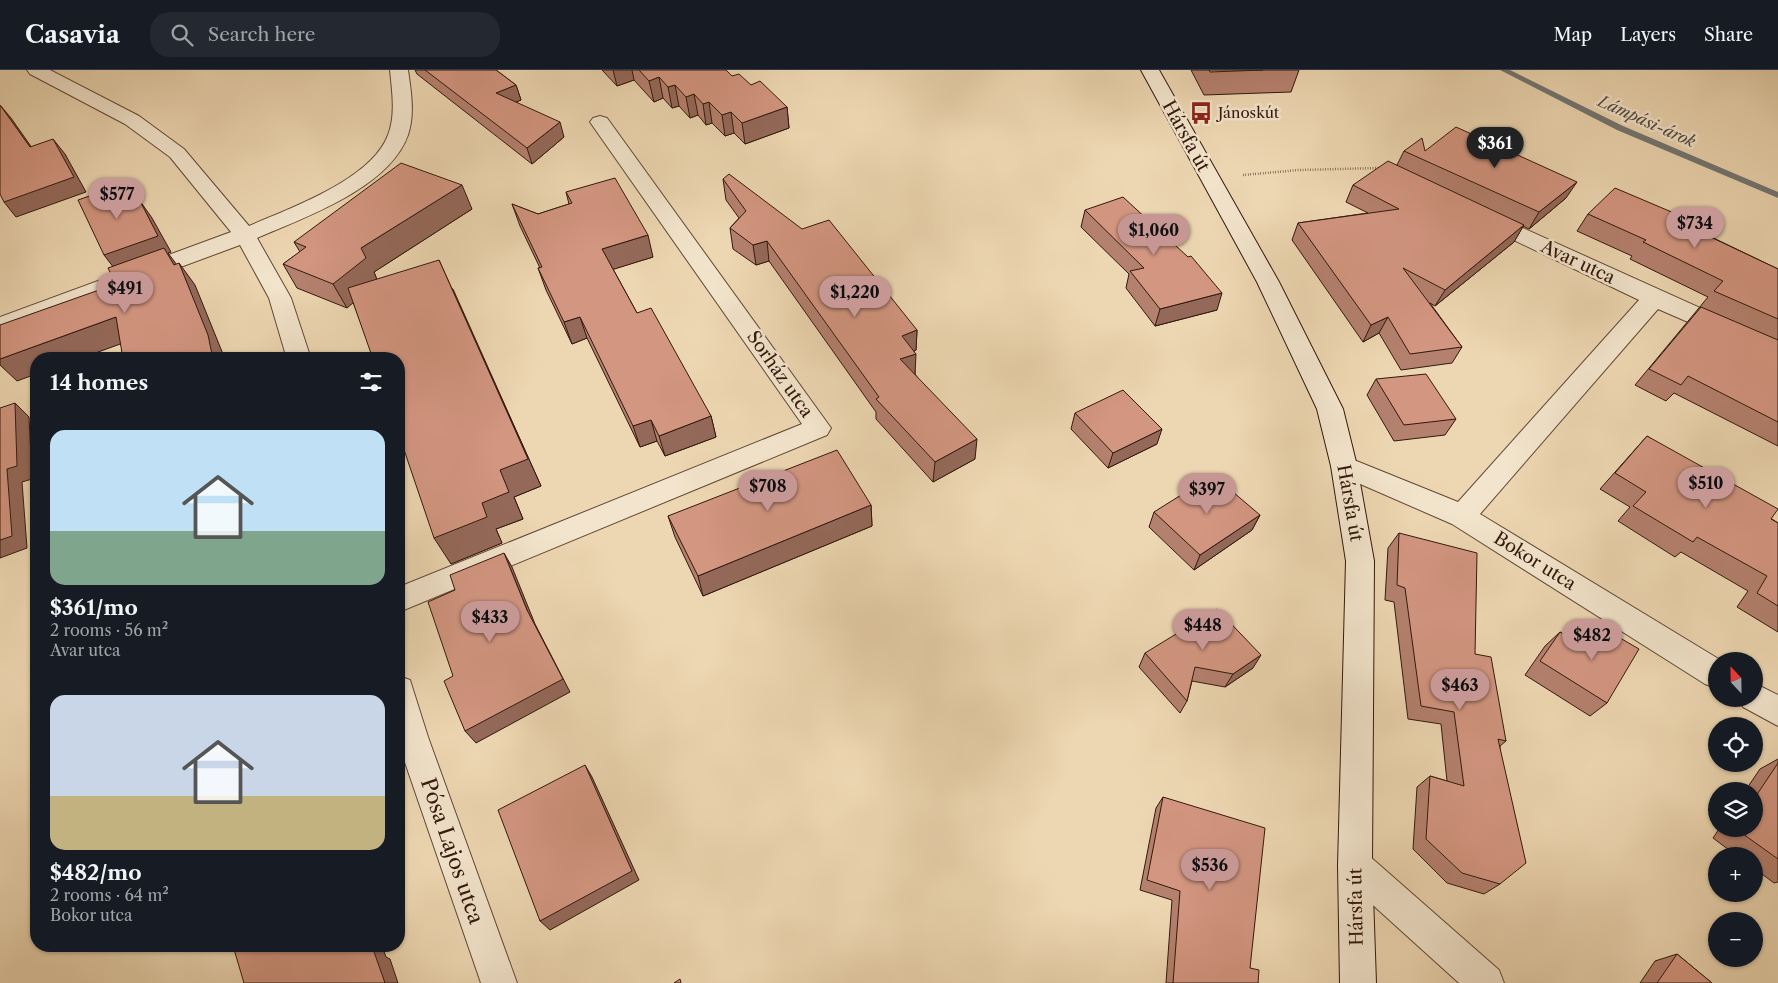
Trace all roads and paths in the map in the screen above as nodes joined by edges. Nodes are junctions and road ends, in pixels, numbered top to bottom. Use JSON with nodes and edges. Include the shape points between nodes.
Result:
{"nodes":[{"id":1,"x":36,"y":70,"type":"edge"},
{"id":2,"x":399,"y":70,"type":"edge"},
{"id":3,"x":1150,"y":70,"type":"edge"},
{"id":4,"x":600,"y":122,"type":"dead end"},
{"id":5,"x":1380,"y":168,"type":"edge"},
{"id":6,"x":1209,"y":178,"type":"junction"},
{"id":7,"x":1468,"y":210,"type":"edge"},
{"id":8,"x":245,"y":235,"type":"junction"},
{"id":9,"x":1654,"y":298,"type":"junction"},
{"id":10,"x":0,"y":326,"type":"edge"},
{"id":11,"x":297,"y":352,"type":"edge"},
{"id":12,"x":1778,"y":353,"type":"edge"},
{"id":13,"x":1344,"y":466,"type":"junction"},
{"id":14,"x":1462,"y":516,"type":"junction"},
{"id":15,"x":405,"y":598,"type":"edge"},
{"id":16,"x":1708,"y":669,"type":"edge"},
{"id":17,"x":1763,"y":703,"type":"edge"},
{"id":18,"x":405,"y":712,"type":"edge"},
{"id":19,"x":1778,"y":712,"type":"edge"},
{"id":20,"x":1355,"y":866,"type":"junction"},
{"id":21,"x":499,"y":983,"type":"edge"},
{"id":22,"x":1358,"y":983,"type":"edge"},
{"id":23,"x":1486,"y":983,"type":"edge"}],
"edges":[{"from":1,"to":8,"type":"street","via":[[132,120],[177,152]]},
{"from":2,"to":8,"type":"street","via":[[399,132],[388,155],[362,177],[293,215]]},
{"from":3,"to":6,"type":"street","name":"Hársfa út"},
{"from":4,"to":15,"type":"street","name":"Sorház utca","via":[[818,428]]},
{"from":5,"to":6,"type":"path","via":[[1300,170]]},
{"from":6,"to":13,"type":"street","name":"Hársfa út","via":[[1268,282],[1330,409]]},
{"from":7,"to":9,"type":"street","name":"Avar utca"},
{"from":8,"to":10,"type":"street"},
{"from":8,"to":11,"type":"street","via":[[280,298]]},
{"from":9,"to":12,"type":"street","name":"Avar utca"},
{"from":9,"to":14,"type":"street"},
{"from":13,"to":14,"type":"street","name":"Bokor utca"},
{"from":13,"to":20,"type":"street","name":"Hársfa út","via":[[1360,561]]},
{"from":14,"to":16,"type":"street","name":"Bokor utca"},
{"from":17,"to":19,"type":"street"},
{"from":18,"to":21,"type":"street","name":"Pósa Lajos utca"},
{"from":20,"to":22,"type":"street","name":"Hársfa út"},
{"from":20,"to":23,"type":"street"}]}
